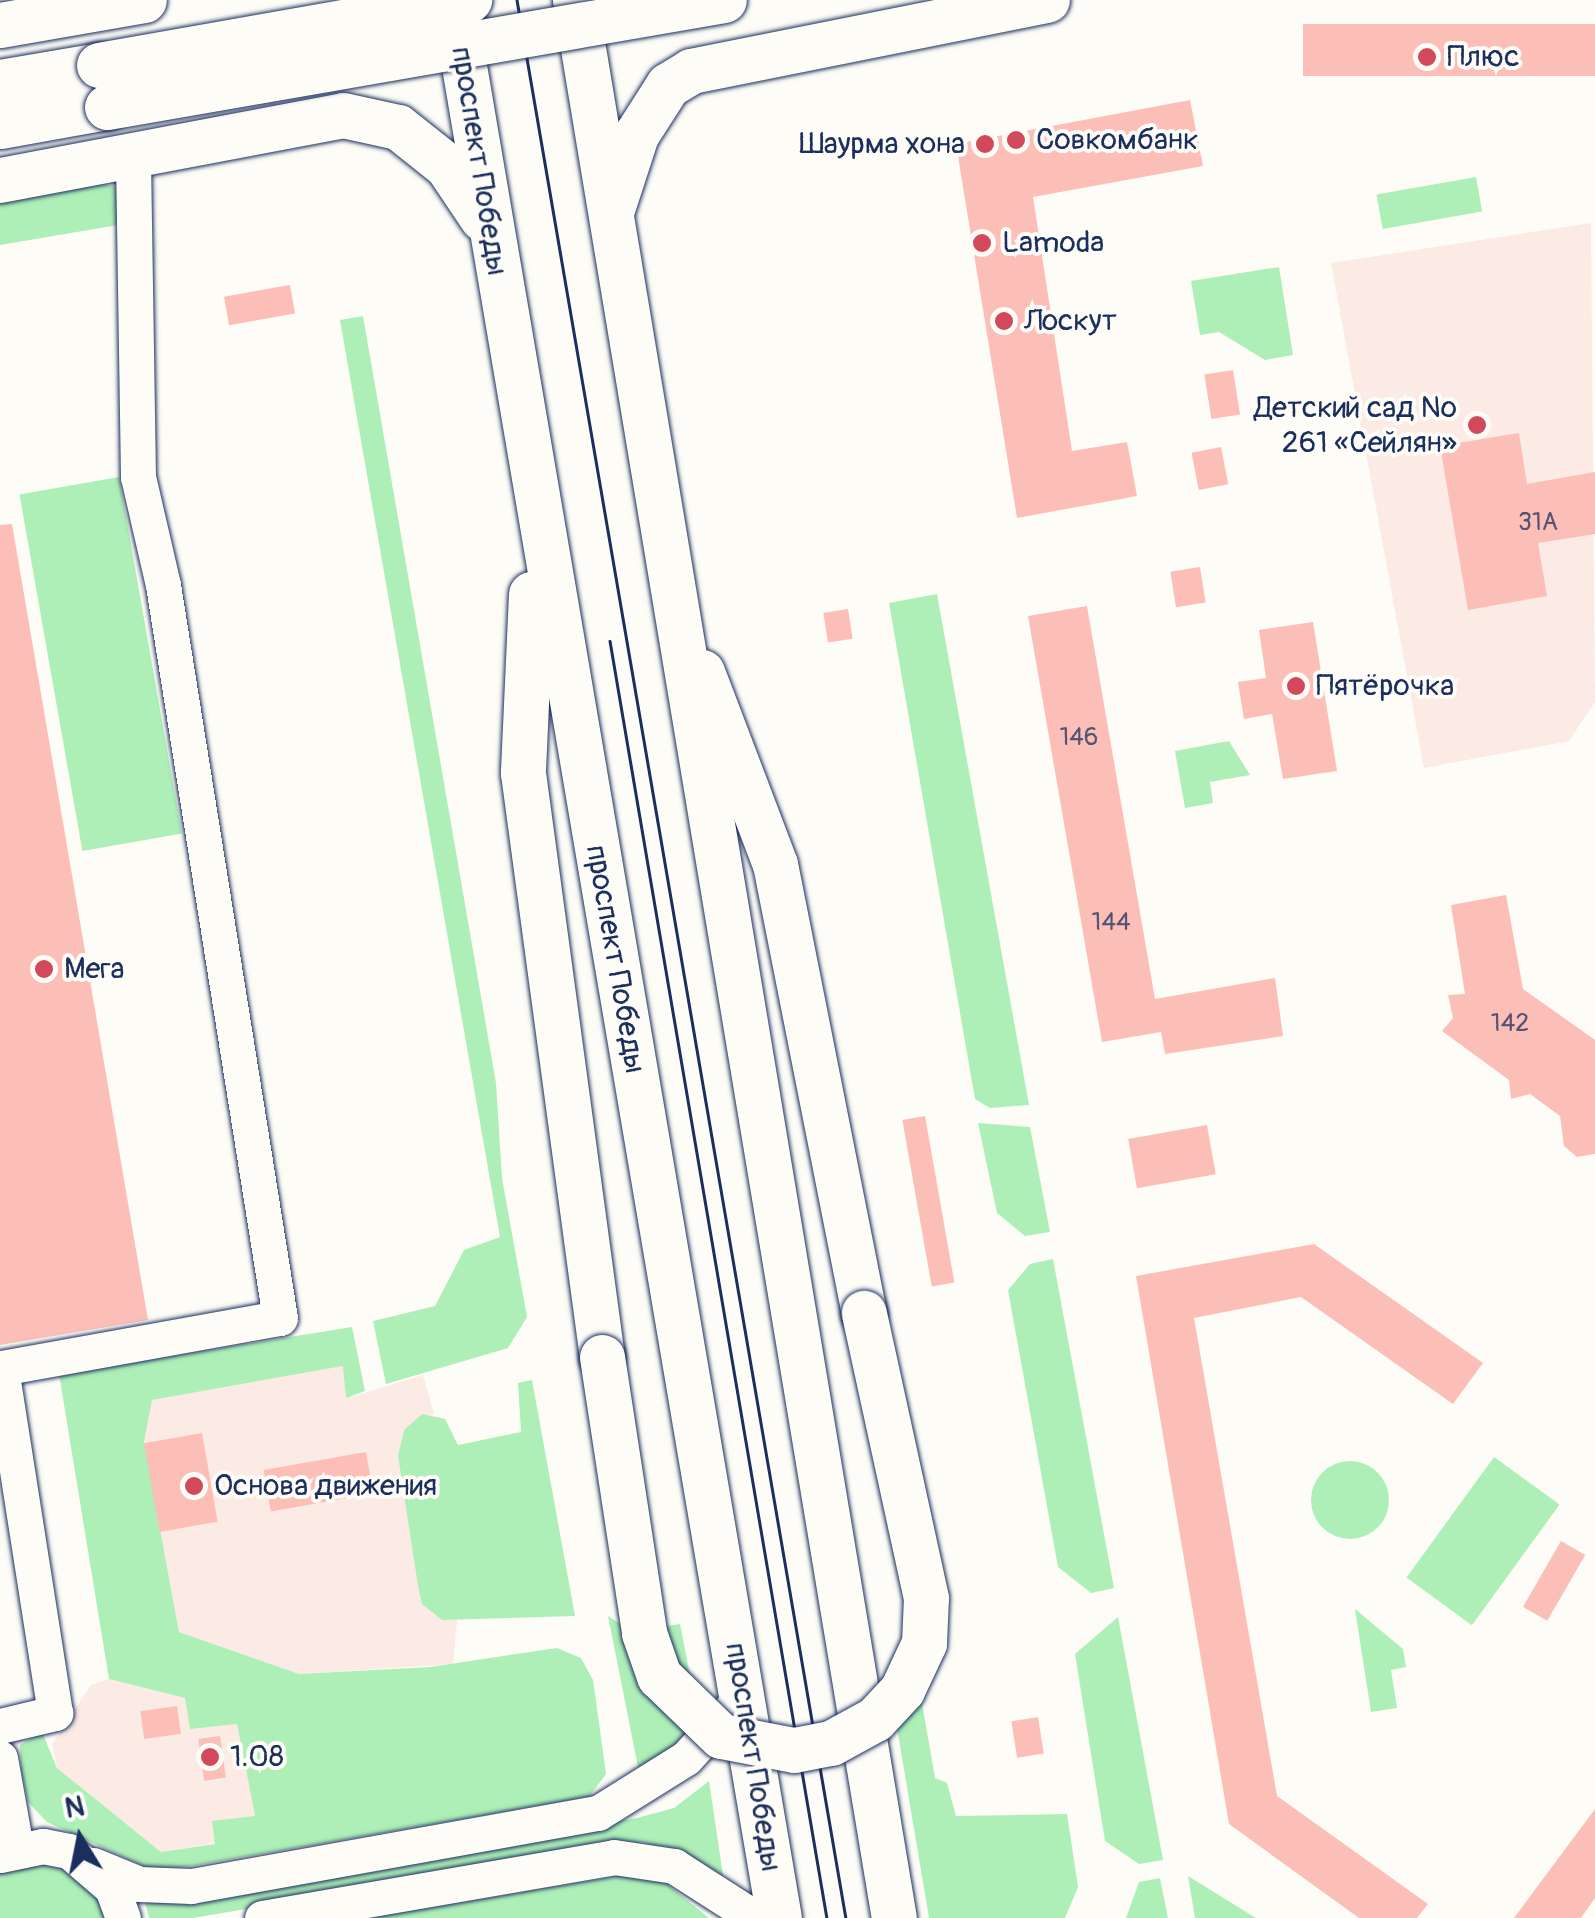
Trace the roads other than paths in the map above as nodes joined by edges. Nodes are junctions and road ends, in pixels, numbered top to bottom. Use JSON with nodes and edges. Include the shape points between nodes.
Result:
{"nodes":[{"id":1,"x":144,"y":0,"type":"edge"},
{"id":2,"x":452,"y":0,"type":"edge"},
{"id":3,"x":468,"y":0,"type":"edge"},
{"id":4,"x":575,"y":0,"type":"edge"},
{"id":5,"x":724,"y":0,"type":"edge"},
{"id":6,"x":1047,"y":0,"type":"edge"},
{"id":7,"x":0,"y":25,"type":"edge"},
{"id":8,"x":0,"y":82,"type":"edge"},
{"id":9,"x":103,"y":86,"type":"junction"},
{"id":10,"x":0,"y":126,"type":"edge"},
{"id":11,"x":133,"y":155,"type":"junction"},
{"id":12,"x":0,"y":180,"type":"edge"},
{"id":13,"x":610,"y":215,"type":"junction"},
{"id":14,"x":491,"y":232,"type":"junction"},
{"id":15,"x":534,"y":507,"type":"junction"},
{"id":16,"x":662,"y":541,"type":"junction"},
{"id":17,"x":1,"y":1368,"type":"edge"},
{"id":18,"x":742,"y":1698,"type":"junction"},
{"id":19,"x":0,"y":1726,"type":"edge"},
{"id":20,"x":0,"y":1758,"type":"edge"},
{"id":21,"x":8,"y":1852,"type":"edge"},
{"id":22,"x":92,"y":1865,"type":"junction"},
{"id":23,"x":123,"y":1918,"type":"edge"},
{"id":24,"x":262,"y":1918,"type":"edge"},
{"id":25,"x":755,"y":1918,"type":"edge"},
{"id":26,"x":779,"y":1918,"type":"edge"},
{"id":27,"x":894,"y":1918,"type":"edge"}],
"edges":[{"from":1,"to":7,"type":"main road"},
{"from":2,"to":14,"type":"main road","name":"проспект Победы"},
{"from":3,"to":9,"type":"main road","bridge":true},
{"from":4,"to":13,"type":"main road"},
{"from":5,"to":9,"type":"main road","bridge":true},
{"from":6,"to":13,"type":"main road","via":[[691,72],[668,85],[636,136]]},
{"from":8,"to":9,"type":"main road"},
{"from":9,"to":10,"type":"main road"},
{"from":11,"to":12,"type":"main road"},
{"from":11,"to":14,"type":"main road","via":[[343,115],[398,127],[447,166]]},
{"from":11,"to":17,"type":"street","via":[[138,477],[162,585],[280,1318]]},
{"from":13,"to":16,"type":"main road"},
{"from":14,"to":15,"type":"main road","name":"проспект Победы"},
{"from":15,"to":16,"type":"main road","bridge":true,"via":[[524,773],[644,1633],[659,1676],[721,1736],[794,1750],[831,1743],[875,1719],[902,1690],[924,1642],[926,1598],[775,864],[704,677]]},
{"from":15,"to":18,"type":"main road","name":"проспект Победы"},
{"from":16,"to":27,"type":"main road"},
{"from":17,"to":19,"type":"street","via":[[55,1714]]},
{"from":18,"to":22,"type":"street","via":[[686,1758],[598,1813],[191,1886],[139,1884]]},
{"from":18,"to":26,"type":"main road","name":"проспект Победы"},
{"from":20,"to":21,"type":"street"},
{"from":21,"to":22,"type":"street","via":[[56,1848]]},
{"from":22,"to":23,"type":"street"},
{"from":24,"to":25,"type":"street","via":[[614,1858],[674,1866]]}]}
